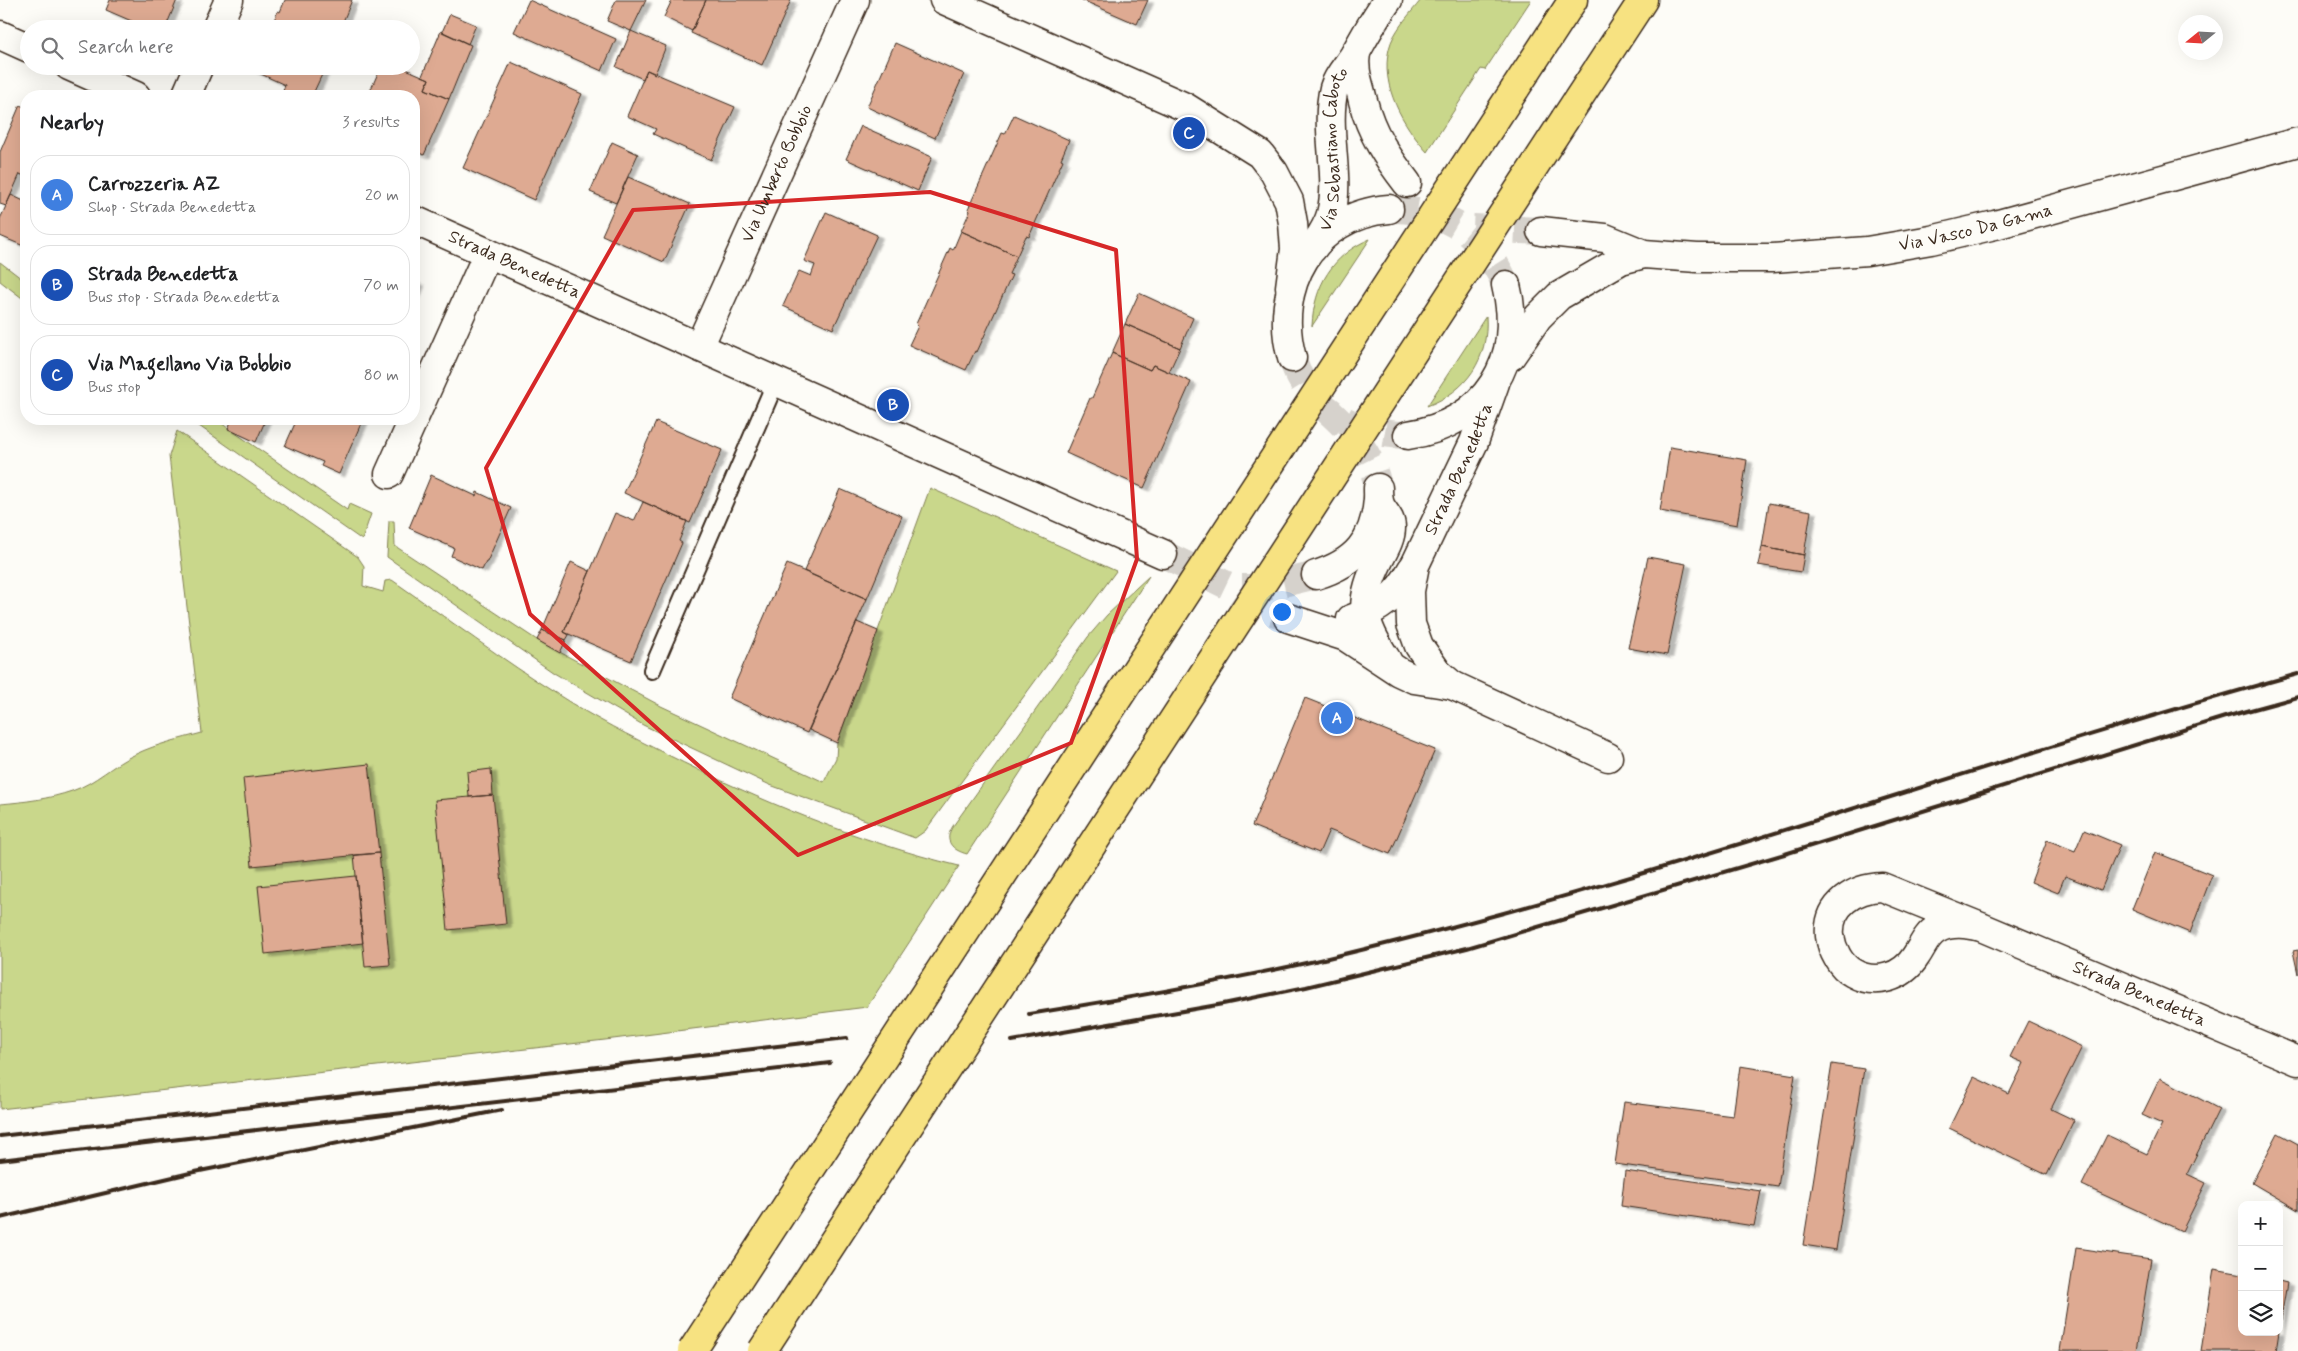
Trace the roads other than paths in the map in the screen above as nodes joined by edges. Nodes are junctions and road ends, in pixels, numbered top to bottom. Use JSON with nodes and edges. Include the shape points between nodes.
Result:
{"nodes":[{"id":1,"x":229,"y":0,"type":"edge"},
{"id":2,"x":855,"y":0,"type":"edge"},
{"id":3,"x":944,"y":0,"type":"edge"},
{"id":4,"x":1388,"y":0,"type":"edge"},
{"id":5,"x":1573,"y":0,"type":"edge"},
{"id":6,"x":1643,"y":0,"type":"edge"},
{"id":7,"x":220,"y":20,"type":"edge"},
{"id":8,"x":0,"y":35,"type":"edge"},
{"id":9,"x":20,"y":44,"type":"edge"},
{"id":10,"x":1356,"y":52,"type":"junction"},
{"id":11,"x":89,"y":75,"type":"edge"},
{"id":12,"x":195,"y":75,"type":"edge"},
{"id":13,"x":123,"y":90,"type":"edge"},
{"id":14,"x":189,"y":90,"type":"edge"},
{"id":15,"x":2298,"y":142,"type":"edge"},
{"id":16,"x":1407,"y":183,"type":"dead end"},
{"id":17,"x":1390,"y":209,"type":"tunnel mouth"},
{"id":18,"x":420,"y":223,"type":"edge"},
{"id":19,"x":1541,"y":231,"type":"tunnel mouth"},
{"id":20,"x":1313,"y":248,"type":"junction"},
{"id":21,"x":488,"y":253,"type":"junction"},
{"id":22,"x":1644,"y":254,"type":"junction"},
{"id":23,"x":1506,"y":285,"type":"tunnel mouth"},
{"id":24,"x":1290,"y":291,"type":"junction"},
{"id":25,"x":699,"y":347,"type":"junction"},
{"id":26,"x":1292,"y":358,"type":"tunnel mouth"},
{"id":27,"x":1497,"y":378,"type":"junction"},
{"id":28,"x":776,"y":382,"type":"junction"},
{"id":29,"x":420,"y":405,"type":"edge"},
{"id":30,"x":411,"y":425,"type":"edge"},
{"id":31,"x":1408,"y":435,"type":"tunnel mouth"},
{"id":32,"x":389,"y":474,"type":"dead end"},
{"id":33,"x":1163,"y":554,"type":"tunnel mouth"},
{"id":34,"x":1418,"y":558,"type":"junction"},
{"id":35,"x":1316,"y":575,"type":"tunnel mouth"},
{"id":36,"x":1364,"y":614,"type":"junction"},
{"id":37,"x":652,"y":670,"type":"dead end"},
{"id":38,"x":1399,"y":672,"type":"junction"},
{"id":39,"x":1452,"y":684,"type":"junction"},
{"id":40,"x":1608,"y":757,"type":"dead end"},
{"id":41,"x":1981,"y":927,"type":"junction"},
{"id":42,"x":2298,"y":1061,"type":"edge"},
{"id":43,"x":692,"y":1351,"type":"edge"},
{"id":44,"x":762,"y":1351,"type":"edge"}],
"edges":[{"from":1,"to":7,"type":"street"},
{"from":2,"to":25,"type":"street","name":"Via Umberto Bobbio"},
{"from":3,"to":24,"type":"street","via":[[1185,107],[1260,154],[1289,201],[1294,236]]},
{"from":4,"to":10,"type":"street","name":"Via Sebastiano Caboto"},
{"from":5,"to":43,"type":"highway","bridge":true},
{"from":6,"to":44,"type":"highway","bridge":true},
{"from":8,"to":9,"type":"street"},
{"from":10,"to":16,"type":"street","name":"Via Sebastiano Caboto","via":[[1356,79],[1370,127]]},
{"from":10,"to":20,"type":"street","name":"Via Sebastiano Caboto","via":[[1334,89],[1331,132],[1334,200],[1329,222]]},
{"from":11,"to":13,"type":"street"},
{"from":12,"to":14,"type":"street"},
{"from":15,"to":22,"type":"street","name":"Via Vasco Da Gama","via":[[2022,218],[1901,246],[1836,254],[1747,259]]},
{"from":17,"to":20,"type":"street","via":[[1349,219]]},
{"from":18,"to":21,"type":"street","name":"Strada Benedetta"},
{"from":19,"to":22,"type":"street","via":[[1605,238]]},
{"from":20,"to":24,"type":"street","via":[[1305,257]]},
{"from":21,"to":25,"type":"street","name":"Strada Benedetta"},
{"from":21,"to":29,"type":"street"},
{"from":22,"to":27,"type":"street","via":[[1621,260],[1559,296],[1534,322]]},
{"from":23,"to":27,"type":"street","via":[[1512,323],[1505,361]]},
{"from":24,"to":26,"type":"street","via":[[1285,327]]},
{"from":25,"to":28,"type":"street","name":"Strada Benedetta"},
{"from":27,"to":31,"type":"street","via":[[1474,407],[1459,418],[1426,432]]},
{"from":27,"to":34,"type":"street","name":"Strada Benedetta","via":[[1474,442]]},
{"from":28,"to":33,"type":"street","name":"Strada Benedetta"},
{"from":28,"to":37,"type":"lane"},
{"from":30,"to":32,"type":"street"},
{"from":34,"to":36,"type":"street","name":"Strada Benedetta","via":[[1394,596]]},
{"from":34,"to":39,"type":"street","name":"Strada Benedetta","via":[[1410,591],[1412,624],[1425,656]]},
{"from":35,"to":36,"type":"street","via":[[1347,562],[1362,547],[1373,526],[1377,485],[1381,506],[1391,527],[1367,588]]},
{"from":36,"to":38,"type":"street","via":[[1376,644]]},
{"from":36,"to":38,"type":"street","name":"Strada Benedetta","via":[[1334,623],[1294,619],[1346,637]]},
{"from":38,"to":39,"type":"street","name":"Strada Benedetta","via":[[1414,679]]},
{"from":39,"to":40,"type":"street","name":"Strada Benedetta"},
{"from":41,"to":41,"type":"street","name":"Strada Benedetta","via":[[1882,887],[1866,888],[1840,904],[1832,918],[1830,933],[1833,949],[1852,973],[1881,979],[1908,967],[1925,940],[1937,929],[1951,923]]},
{"from":41,"to":42,"type":"street","name":"Strada Benedetta"}]}
